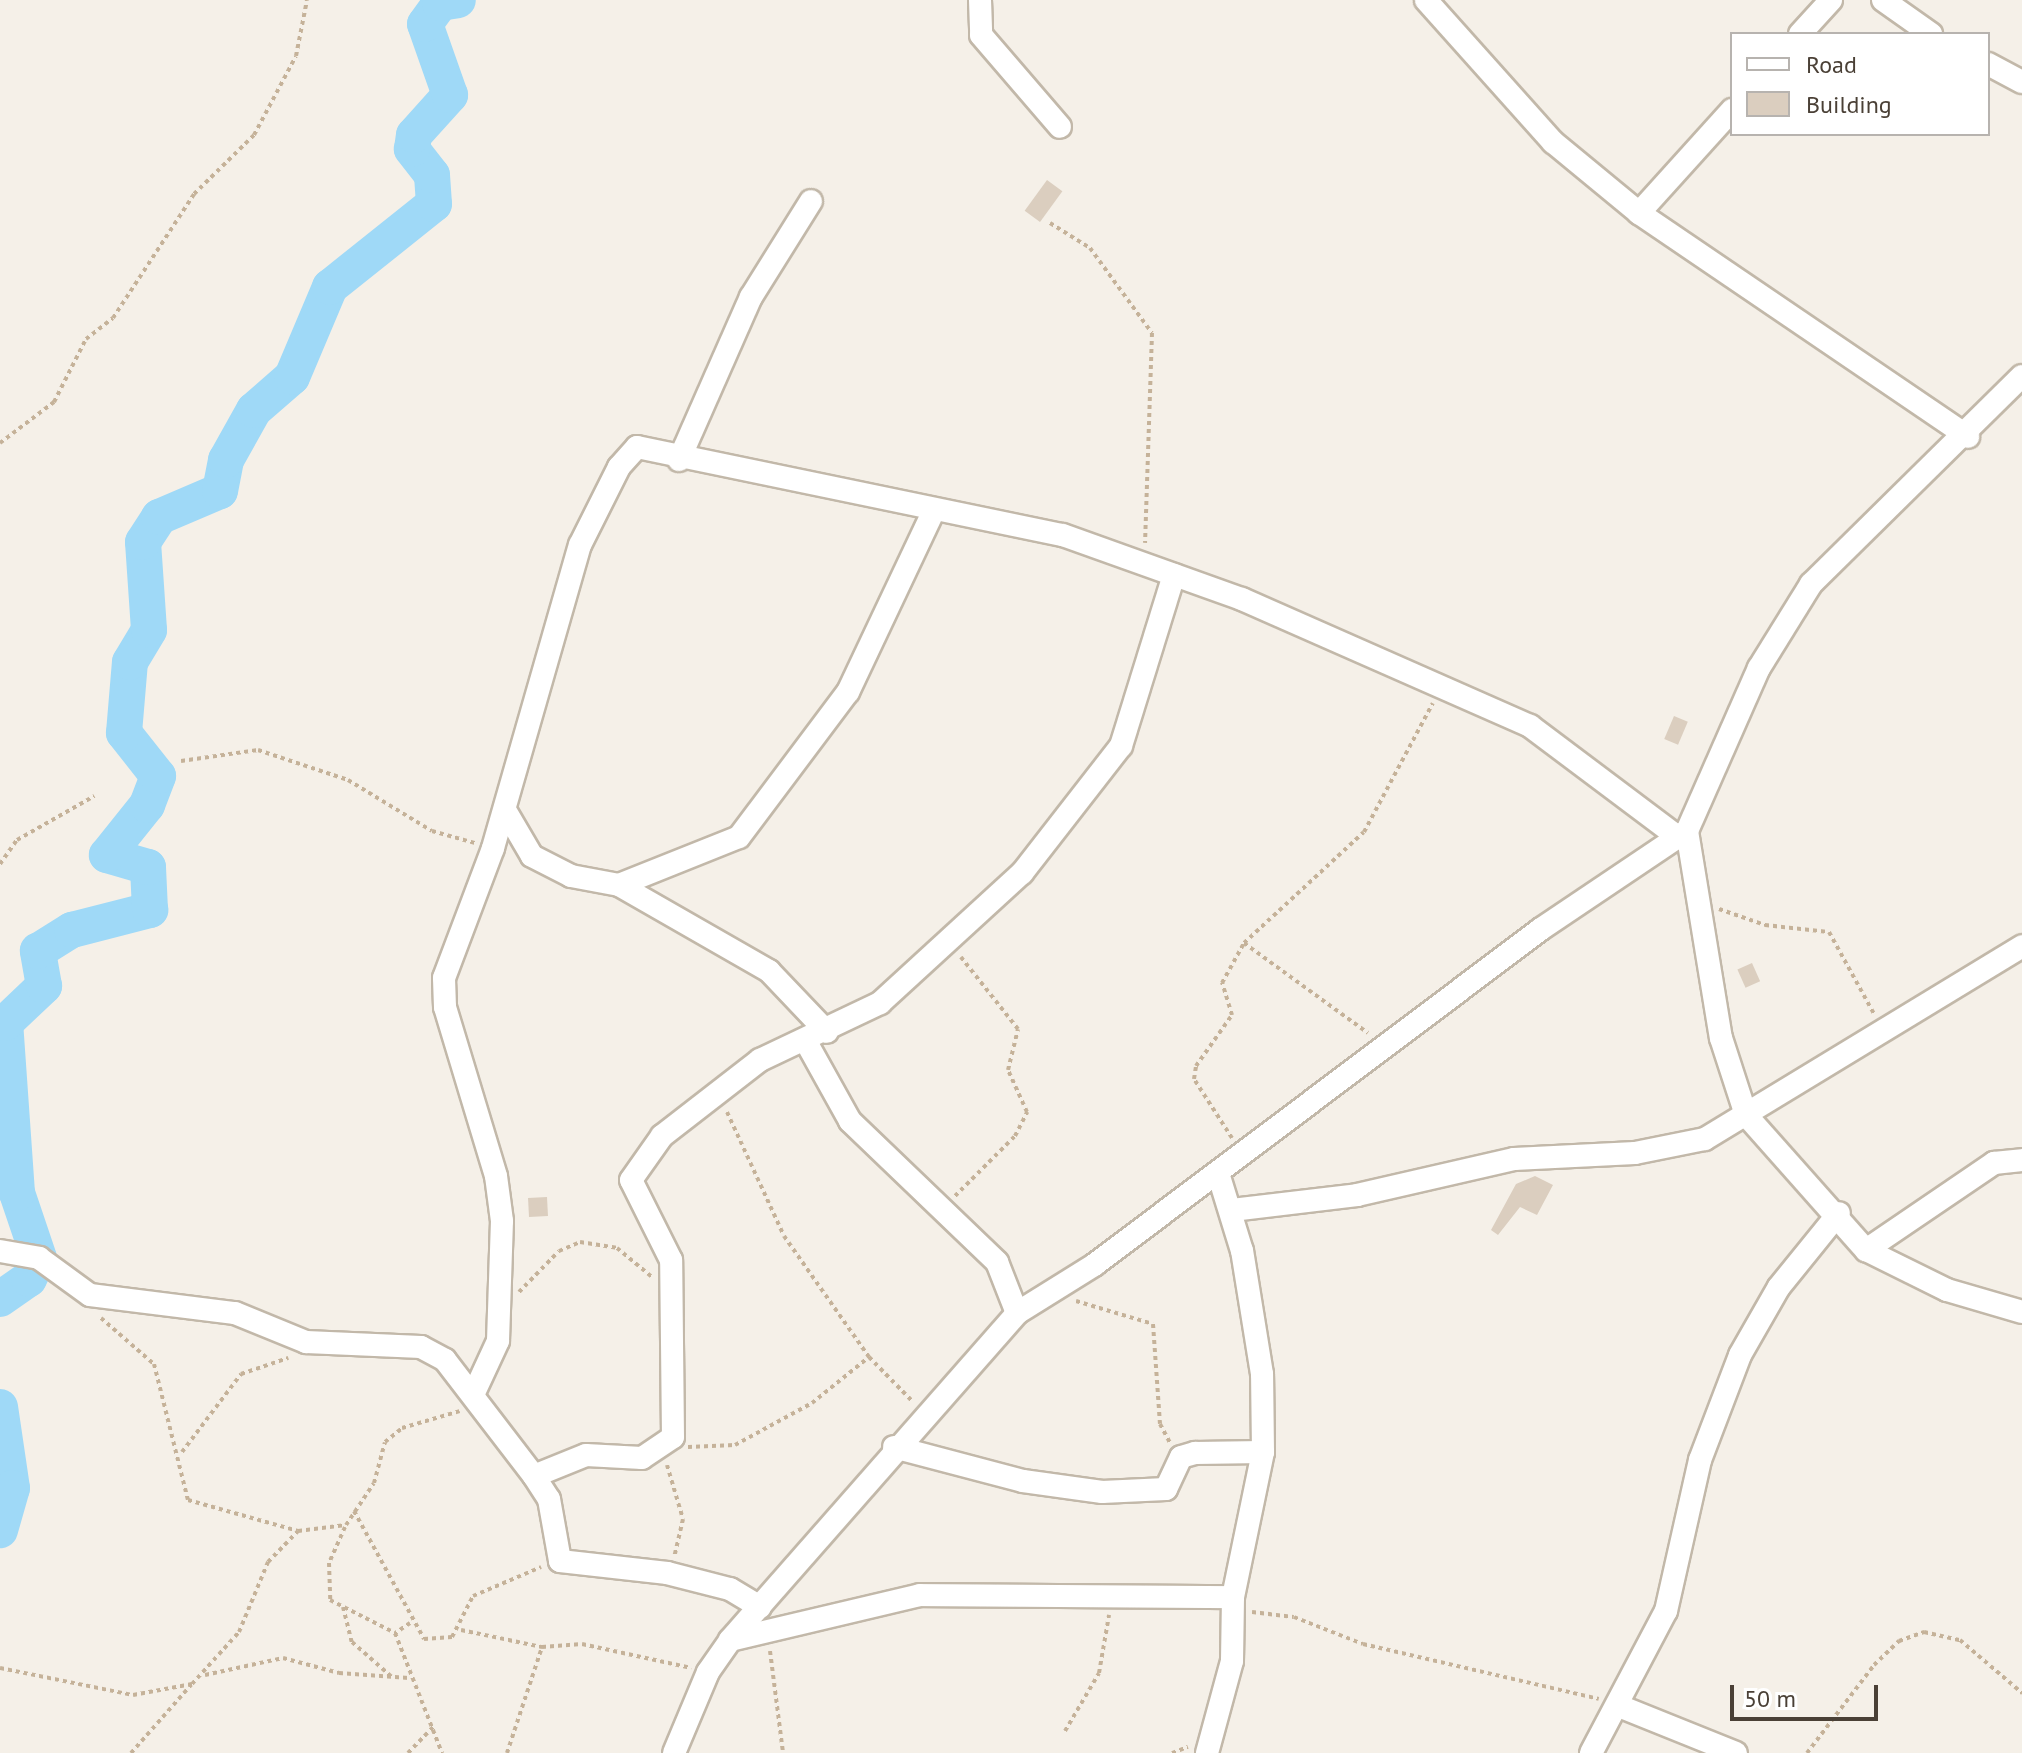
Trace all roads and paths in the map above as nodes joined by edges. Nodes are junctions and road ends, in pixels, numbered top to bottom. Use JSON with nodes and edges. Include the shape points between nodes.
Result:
{"nodes":[{"id":1,"x":307,"y":0,"type":"edge"},
{"id":2,"x":980,"y":0,"type":"edge"},
{"id":3,"x":1426,"y":0,"type":"edge"},
{"id":4,"x":1831,"y":0,"type":"edge"},
{"id":5,"x":1883,"y":0,"type":"edge"},
{"id":6,"x":1802,"y":32,"type":"edge"},
{"id":7,"x":1928,"y":32,"type":"edge"},
{"id":8,"x":1990,"y":65,"type":"edge"},
{"id":9,"x":2022,"y":82,"type":"edge"},
{"id":10,"x":1730,"y":112,"type":"edge"},
{"id":11,"x":1060,"y":127,"type":"dead end"},
{"id":12,"x":811,"y":201,"type":"dead end"},
{"id":13,"x":1639,"y":213,"type":"junction"},
{"id":14,"x":1050,"y":223,"type":"dead end"},
{"id":15,"x":2022,"y":376,"type":"edge"},
{"id":16,"x":1968,"y":437,"type":"junction"},
{"id":17,"x":0,"y":443,"type":"edge"},
{"id":18,"x":679,"y":460,"type":"junction"},
{"id":19,"x":933,"y":512,"type":"junction"},
{"id":20,"x":1145,"y":566,"type":"junction"},
{"id":21,"x":1174,"y":575,"type":"junction"},
{"id":22,"x":1440,"y":686,"type":"junction"},
{"id":23,"x":181,"y":761,"type":"dead end"},
{"id":24,"x":94,"y":796,"type":"dead end"},
{"id":25,"x":505,"y":810,"type":"junction"},
{"id":26,"x":1683,"y":834,"type":"junction"},
{"id":27,"x":493,"y":848,"type":"junction"},
{"id":28,"x":0,"y":864,"type":"edge"},
{"id":29,"x":619,"y":885,"type":"junction"},
{"id":30,"x":1698,"y":902,"type":"junction"},
{"id":31,"x":1244,"y":943,"type":"junction"},
{"id":32,"x":951,"y":945,"type":"junction"},
{"id":33,"x":2022,"y":946,"type":"edge"},
{"id":34,"x":827,"y":1032,"type":"junction"},
{"id":35,"x":1884,"y":1034,"type":"junction"},
{"id":36,"x":805,"y":1040,"type":"junction"},
{"id":37,"x":1389,"y":1050,"type":"junction"},
{"id":38,"x":717,"y":1088,"type":"junction"},
{"id":39,"x":1746,"y":1115,"type":"junction"},
{"id":40,"x":1244,"y":1155,"type":"junction"},
{"id":41,"x":2022,"y":1160,"type":"edge"},
{"id":42,"x":1218,"y":1173,"type":"junction"},
{"id":43,"x":945,"y":1206,"type":"junction"},
{"id":44,"x":1232,"y":1210,"type":"junction"},
{"id":45,"x":1839,"y":1213,"type":"junction"},
{"id":46,"x":1866,"y":1250,"type":"junction"},
{"id":47,"x":0,"y":1251,"type":"edge"},
{"id":48,"x":670,"y":1292,"type":"junction"},
{"id":49,"x":90,"y":1295,"type":"junction"},
{"id":50,"x":1047,"y":1295,"type":"junction"},
{"id":51,"x":502,"y":1311,"type":"junction"},
{"id":52,"x":2022,"y":1312,"type":"edge"},
{"id":53,"x":1017,"y":1313,"type":"junction"},
{"id":54,"x":306,"y":1342,"type":"junction"},
{"id":55,"x":869,"y":1357,"type":"junction"},
{"id":56,"x":477,"y":1399,"type":"junction"},
{"id":57,"x":923,"y":1412,"type":"junction"},
{"id":58,"x":671,"y":1442,"type":"junction"},
{"id":59,"x":894,"y":1447,"type":"junction"},
{"id":60,"x":182,"y":1452,"type":"junction"},
{"id":61,"x":1263,"y":1452,"type":"junction"},
{"id":62,"x":1181,"y":1457,"type":"junction"},
{"id":63,"x":534,"y":1476,"type":"junction"},
{"id":64,"x":354,"y":1511,"type":"junction"},
{"id":65,"x":346,"y":1525,"type":"junction"},
{"id":66,"x":298,"y":1531,"type":"junction"},
{"id":67,"x":560,"y":1561,"type":"junction"},
{"id":68,"x":667,"y":1573,"type":"junction"},
{"id":69,"x":1110,"y":1592,"type":"junction"},
{"id":70,"x":1234,"y":1604,"type":"junction"},
{"id":71,"x":343,"y":1607,"type":"junction"},
{"id":72,"x":760,"y":1607,"type":"junction"},
{"id":73,"x":410,"y":1623,"type":"junction"},
{"id":74,"x":461,"y":1630,"type":"junction"},
{"id":75,"x":395,"y":1633,"type":"junction"},
{"id":76,"x":767,"y":1633,"type":"junction"},
{"id":77,"x":730,"y":1640,"type":"junction"},
{"id":78,"x":542,"y":1647,"type":"junction"},
{"id":79,"x":0,"y":1668,"type":"edge"},
{"id":80,"x":708,"y":1672,"type":"junction"},
{"id":81,"x":203,"y":1675,"type":"junction"},
{"id":82,"x":409,"y":1678,"type":"junction"},
{"id":83,"x":394,"y":1679,"type":"junction"},
{"id":84,"x":192,"y":1684,"type":"junction"},
{"id":85,"x":2022,"y":1693,"type":"edge"},
{"id":86,"x":1619,"y":1706,"type":"junction"},
{"id":87,"x":433,"y":1727,"type":"junction"},
{"id":88,"x":1065,"y":1731,"type":"dead end"},
{"id":89,"x":131,"y":1753,"type":"edge"},
{"id":90,"x":408,"y":1753,"type":"edge"},
{"id":91,"x":442,"y":1753,"type":"edge"},
{"id":92,"x":507,"y":1753,"type":"edge"},
{"id":93,"x":674,"y":1753,"type":"edge"},
{"id":94,"x":783,"y":1753,"type":"edge"},
{"id":95,"x":1207,"y":1753,"type":"edge"},
{"id":96,"x":1591,"y":1753,"type":"edge"},
{"id":97,"x":1736,"y":1753,"type":"edge"},
{"id":98,"x":1807,"y":1753,"type":"edge"}],
"edges":[{"from":1,"to":17,"type":"path","via":[[296,56],[254,135],[194,194],[113,318],[86,339],[54,402]]},
{"from":2,"to":11,"type":"street","via":[[981,35]]},
{"from":3,"to":13,"type":"street","via":[[1553,142]]},
{"from":4,"to":6,"type":"street"},
{"from":5,"to":7,"type":"street"},
{"from":8,"to":9,"type":"street"},
{"from":10,"to":13,"type":"street"},
{"from":12,"to":18,"type":"street","via":[[751,297]]},
{"from":13,"to":16,"type":"street"},
{"from":14,"to":20,"type":"path","via":[[1090,248],[1152,333]]},
{"from":15,"to":16,"type":"street"},
{"from":16,"to":26,"type":"street","via":[[1811,584],[1759,668]]},
{"from":18,"to":19,"type":"street"},
{"from":18,"to":25,"type":"street","via":[[649,444],[637,447],[599,501],[552,633]]},
{"from":19,"to":20,"type":"street","via":[[1063,535]]},
{"from":19,"to":29,"type":"street","via":[[848,692],[739,837]]},
{"from":20,"to":21,"type":"street"},
{"from":21,"to":22,"type":"street"},
{"from":21,"to":32,"type":"street","via":[[1121,746],[1106,772]]},
{"from":22,"to":26,"type":"street","via":[[1530,726]]},
{"from":22,"to":31,"type":"path","via":[[1364,832]]},
{"from":23,"to":27,"type":"path","via":[[258,750],[348,780],[432,831]]},
{"from":24,"to":28,"type":"path","via":[[17,840]]},
{"from":25,"to":27,"type":"street"},
{"from":25,"to":29,"type":"street","via":[[532,856],[571,876]]},
{"from":26,"to":30,"type":"street"},
{"from":26,"to":37,"type":"street","via":[[1541,929]]},
{"from":27,"to":51,"type":"street","via":[[448,954],[445,1007],[496,1176]]},
{"from":29,"to":34,"type":"street","via":[[769,971]]},
{"from":30,"to":35,"type":"path","via":[[1765,925],[1829,932]]},
{"from":30,"to":39,"type":"street","via":[[1727,1068]]},
{"from":31,"to":37,"type":"path"},
{"from":31,"to":40,"type":"path","via":[[1222,983],[1232,1015],[1196,1066],[1194,1079]]},
{"from":32,"to":34,"type":"street","via":[[880,1003]]},
{"from":32,"to":43,"type":"path","via":[[1018,1029],[1008,1070],[1027,1112],[1015,1136]]},
{"from":33,"to":35,"type":"street"},
{"from":34,"to":36,"type":"street"},
{"from":35,"to":39,"type":"street"},
{"from":36,"to":38,"type":"street"},
{"from":36,"to":43,"type":"street","via":[[850,1121]]},
{"from":37,"to":40,"type":"street"},
{"from":38,"to":48,"type":"street","via":[[677,1119],[631,1180],[667,1241]]},
{"from":38,"to":55,"type":"path","via":[[784,1236]]},
{"from":39,"to":44,"type":"street","via":[[1705,1139],[1669,1148],[1514,1159],[1373,1192]]},
{"from":39,"to":45,"type":"street"},
{"from":40,"to":42,"type":"street"},
{"from":41,"to":46,"type":"street","via":[[1994,1163]]},
{"from":42,"to":44,"type":"street"},
{"from":42,"to":50,"type":"street"},
{"from":43,"to":53,"type":"street","via":[[997,1262]]},
{"from":44,"to":61,"type":"street","via":[[1262,1374]]},
{"from":45,"to":46,"type":"street"},
{"from":45,"to":86,"type":"street","via":[[1779,1287],[1726,1385],[1700,1460],[1666,1611]]},
{"from":46,"to":52,"type":"street","via":[[1947,1290]]},
{"from":47,"to":49,"type":"street","via":[[39,1258]]},
{"from":48,"to":51,"type":"path","via":[[617,1248],[580,1242],[559,1251]]},
{"from":48,"to":58,"type":"street"},
{"from":49,"to":54,"type":"street","via":[[235,1313]]},
{"from":49,"to":60,"type":"path","via":[[100,1317],[154,1364]]},
{"from":50,"to":53,"type":"street"},
{"from":50,"to":62,"type":"path","via":[[1132,1312],[1153,1324],[1160,1424]]},
{"from":51,"to":56,"type":"street","via":[[498,1341]]},
{"from":53,"to":57,"type":"street"},
{"from":54,"to":56,"type":"street","via":[[421,1347],[445,1360]]},
{"from":54,"to":60,"type":"path","via":[[288,1358],[241,1374]]},
{"from":55,"to":57,"type":"path"},
{"from":55,"to":58,"type":"path","via":[[812,1403],[735,1445],[701,1451]]},
{"from":56,"to":63,"type":"street"},
{"from":56,"to":64,"type":"path","via":[[402,1428],[385,1442],[374,1483]]},
{"from":57,"to":59,"type":"street"},
{"from":58,"to":63,"type":"street","via":[[642,1458],[586,1455]]},
{"from":58,"to":68,"type":"path","via":[[667,1480],[683,1519]]},
{"from":59,"to":62,"type":"street","via":[[1023,1481],[1102,1492],[1166,1489]]},
{"from":59,"to":72,"type":"street"},
{"from":60,"to":66,"type":"path","via":[[188,1500]]},
{"from":61,"to":62,"type":"street"},
{"from":61,"to":70,"type":"street"},
{"from":63,"to":67,"type":"street","via":[[549,1499]]},
{"from":64,"to":65,"type":"path"},
{"from":64,"to":73,"type":"path","via":[[392,1573]]},
{"from":65,"to":66,"type":"path"},
{"from":65,"to":71,"type":"path","via":[[326,1583],[330,1600]]},
{"from":66,"to":81,"type":"path","via":[[268,1562],[239,1632]]},
{"from":67,"to":68,"type":"street"},
{"from":67,"to":74,"type":"path","via":[[473,1596]]},
{"from":68,"to":72,"type":"street","via":[[730,1589]]},
{"from":69,"to":70,"type":"street"},
{"from":69,"to":76,"type":"street","via":[[920,1595]]},
{"from":69,"to":88,"type":"path","via":[[1099,1673]]},
{"from":70,"to":86,"type":"path","via":[[1294,1617],[1363,1644]]},
{"from":70,"to":95,"type":"street","via":[[1232,1661]]},
{"from":71,"to":75,"type":"path"},
{"from":71,"to":83,"type":"path","via":[[352,1642]]},
{"from":72,"to":77,"type":"street"},
{"from":73,"to":74,"type":"path","via":[[424,1639]]},
{"from":73,"to":75,"type":"path"},
{"from":74,"to":78,"type":"path"},
{"from":75,"to":82,"type":"path"},
{"from":76,"to":77,"type":"street"},
{"from":76,"to":94,"type":"path"},
{"from":77,"to":80,"type":"street"},
{"from":78,"to":80,"type":"path","via":[[582,1644]]},
{"from":78,"to":92,"type":"path"},
{"from":79,"to":84,"type":"path","via":[[133,1695]]},
{"from":80,"to":93,"type":"street"},
{"from":81,"to":83,"type":"path","via":[[283,1658]]},
{"from":81,"to":84,"type":"path"},
{"from":82,"to":83,"type":"path"},
{"from":82,"to":87,"type":"path"},
{"from":84,"to":89,"type":"path"},
{"from":85,"to":98,"type":"path","via":[[1960,1640],[1924,1632],[1899,1641],[1874,1665]]},
{"from":86,"to":96,"type":"street"},
{"from":86,"to":97,"type":"street"},
{"from":87,"to":90,"type":"path"},
{"from":87,"to":91,"type":"path"}]}
